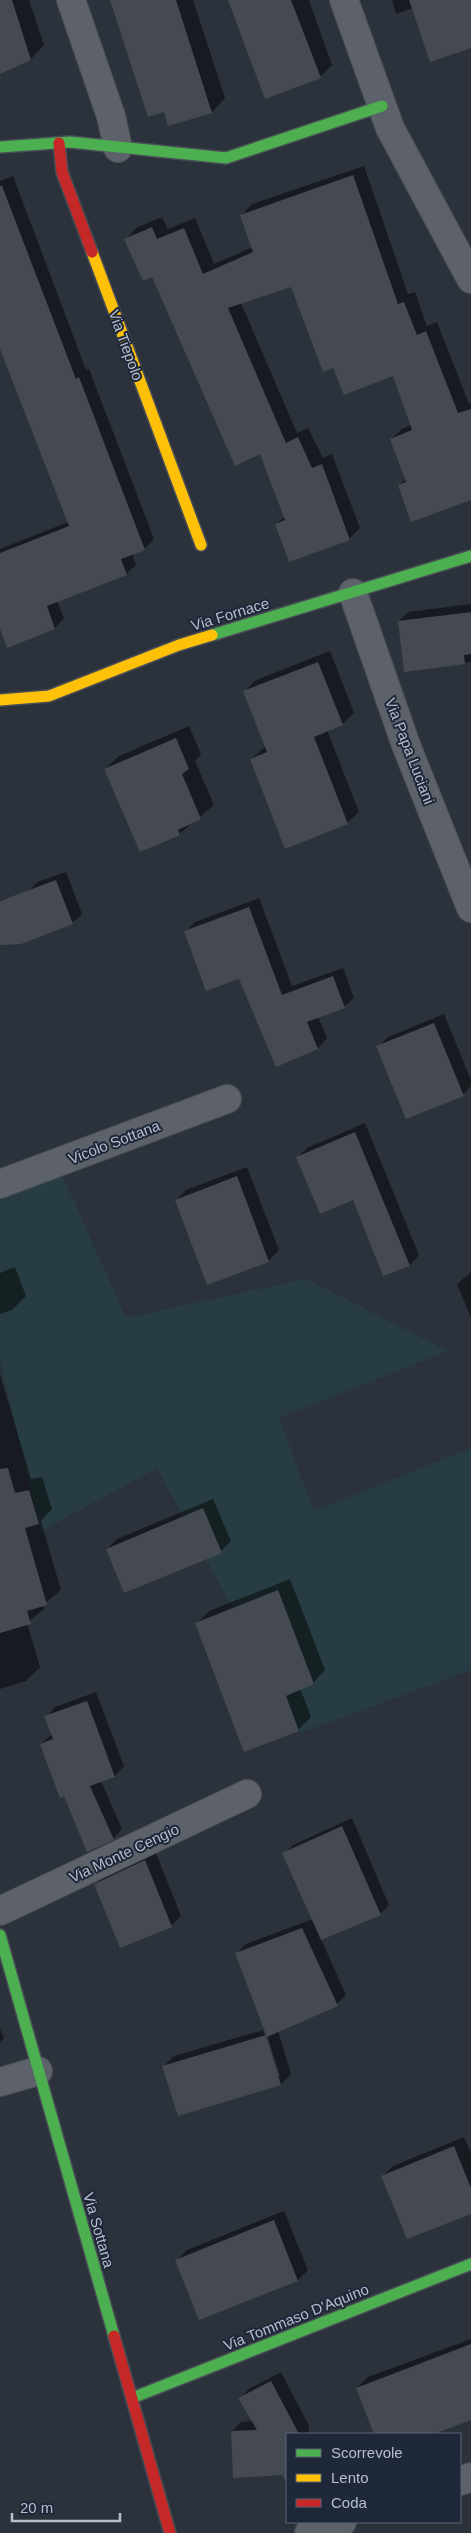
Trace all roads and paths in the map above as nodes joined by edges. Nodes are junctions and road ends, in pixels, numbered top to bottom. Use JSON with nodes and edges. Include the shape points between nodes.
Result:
{"nodes":[{"id":1,"x":71,"y":0,"type":"edge"},
{"id":2,"x":344,"y":0,"type":"edge"},
{"id":3,"x":382,"y":106,"type":"junction"},
{"id":4,"x":59,"y":143,"type":"junction"},
{"id":5,"x":0,"y":147,"type":"edge"},
{"id":6,"x":118,"y":148,"type":"junction"},
{"id":7,"x":471,"y":279,"type":"edge"},
{"id":8,"x":201,"y":545,"type":"dead end"},
{"id":9,"x":471,"y":556,"type":"edge"},
{"id":10,"x":353,"y":593,"type":"junction"},
{"id":11,"x":0,"y":700,"type":"edge"},
{"id":12,"x":471,"y":908,"type":"edge"},
{"id":13,"x":227,"y":1099,"type":"dead end"},
{"id":14,"x":0,"y":1184,"type":"edge"},
{"id":15,"x":247,"y":1794,"type":"dead end"},
{"id":16,"x":0,"y":1911,"type":"edge"},
{"id":17,"x":0,"y":1934,"type":"edge"},
{"id":18,"x":38,"y":2071,"type":"junction"},
{"id":19,"x":0,"y":2082,"type":"edge"},
{"id":20,"x":471,"y":2264,"type":"edge"},
{"id":21,"x":132,"y":2398,"type":"junction"},
{"id":22,"x":339,"y":2523,"type":"edge"},
{"id":23,"x":170,"y":2533,"type":"edge"},
{"id":24,"x":309,"y":2533,"type":"edge"}],
"edges":[{"from":1,"to":6,"type":"street","via":[[111,116]]},
{"from":2,"to":3,"type":"street"},
{"from":3,"to":6,"type":"street","via":[[226,158]]},
{"from":3,"to":7,"type":"street","via":[[390,128]]},
{"from":4,"to":5,"type":"street"},
{"from":4,"to":6,"type":"street"},
{"from":4,"to":8,"type":"street","name":"Via Tiepolo","via":[[62,172]]},
{"from":9,"to":10,"type":"street","name":"Via Fornace"},
{"from":10,"to":11,"type":"street","name":"Via Fornace","via":[[179,646],[49,696]]},
{"from":10,"to":12,"type":"street","name":"Via Papa Luciani","via":[[406,745]]},
{"from":13,"to":14,"type":"street","name":"Vicolo Sottana"},
{"from":15,"to":16,"type":"street","name":"Via Monte Cengio"},
{"from":17,"to":18,"type":"street","name":"Via Sottana"},
{"from":18,"to":19,"type":"street"},
{"from":18,"to":21,"type":"street","name":"Via Sottana"},
{"from":20,"to":21,"type":"street","name":"Via Tommaso D'Aquino"},
{"from":21,"to":23,"type":"street","name":"Via Sottana"},
{"from":22,"to":24,"type":"street"}]}
